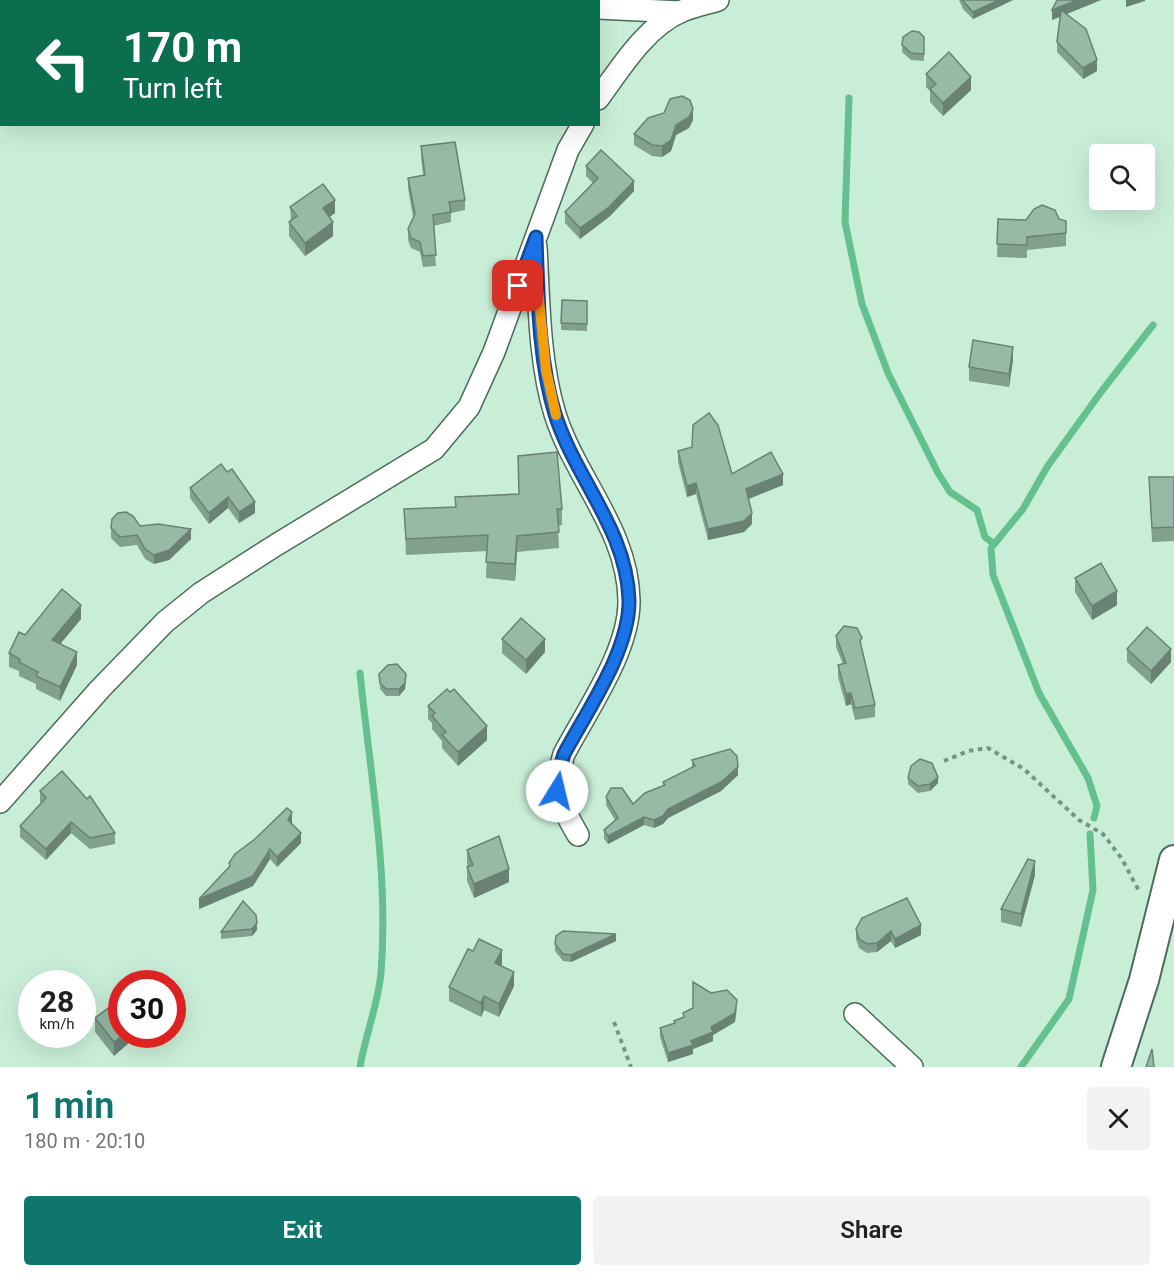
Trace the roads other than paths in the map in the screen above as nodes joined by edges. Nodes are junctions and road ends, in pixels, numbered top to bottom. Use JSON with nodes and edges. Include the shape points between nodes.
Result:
{"nodes":[{"id":1,"x":718,"y":0,"type":"edge"},
{"id":2,"x":600,"y":8,"type":"edge"},
{"id":3,"x":680,"y":12,"type":"junction"},
{"id":4,"x":600,"y":96,"type":"edge"},
{"id":5,"x":582,"y":126,"type":"edge"},
{"id":6,"x":536,"y":237,"type":"junction"},
{"id":7,"x":0,"y":802,"type":"edge"},
{"id":8,"x":578,"y":835,"type":"dead end"},
{"id":9,"x":1174,"y":860,"type":"edge"},
{"id":10,"x":855,"y":1014,"type":"dead end"},
{"id":11,"x":912,"y":1067,"type":"edge"},
{"id":12,"x":1116,"y":1067,"type":"edge"}],
"edges":[{"from":1,"to":3,"type":"street"},
{"from":2,"to":3,"type":"street"},
{"from":3,"to":4,"type":"street","via":[[655,30]]},
{"from":5,"to":6,"type":"street","via":[[568,150]]},
{"from":6,"to":7,"type":"street","via":[[494,352],[469,407],[434,449],[266,551],[201,593],[165,622]]},
{"from":6,"to":8,"type":"street","via":[[539,304],[555,414],[571,454],[613,532],[629,600],[624,634],[564,754],[558,774],[557,791]]},
{"from":9,"to":12,"type":"street","via":[[1144,980]]},
{"from":10,"to":11,"type":"street"}]}
